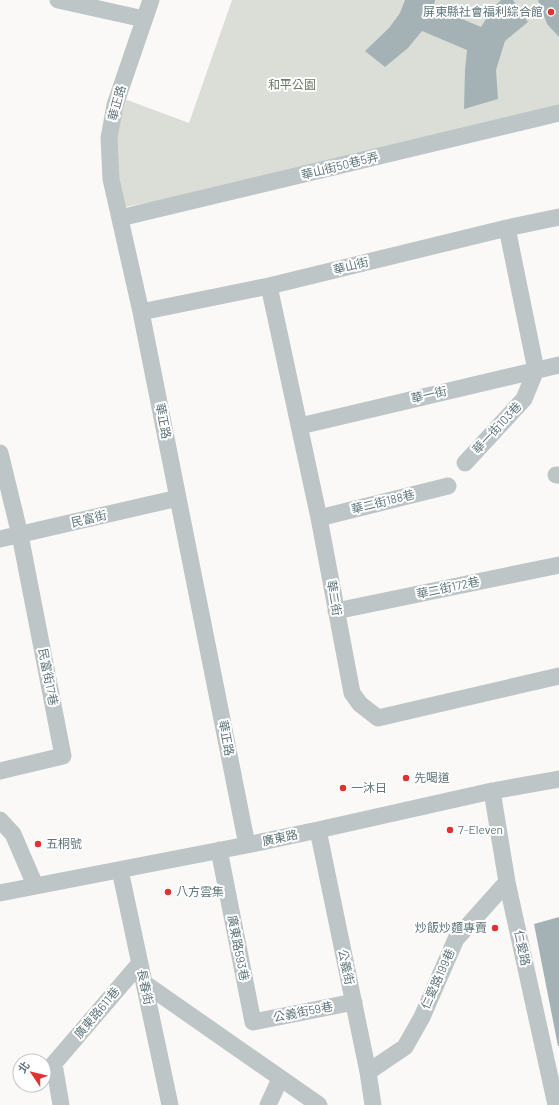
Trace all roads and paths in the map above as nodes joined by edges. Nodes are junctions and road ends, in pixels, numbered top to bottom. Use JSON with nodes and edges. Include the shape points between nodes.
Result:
{"nodes":[{"id":1,"x":58,"y":0,"type":"edge"},
{"id":2,"x":151,"y":0,"type":"edge"},
{"id":3,"x":144,"y":19,"type":"junction"},
{"id":4,"x":559,"y":113,"type":"edge"},
{"id":5,"x":559,"y":216,"type":"edge"},
{"id":6,"x":120,"y":218,"type":"junction"},
{"id":7,"x":507,"y":228,"type":"junction"},
{"id":8,"x":269,"y":286,"type":"junction"},
{"id":9,"x":141,"y":312,"type":"junction"},
{"id":10,"x":559,"y":365,"type":"edge"},
{"id":11,"x":536,"y":370,"type":"junction"},
{"id":12,"x":300,"y":426,"type":"junction"},
{"id":13,"x":0,"y":453,"type":"edge"},
{"id":14,"x":465,"y":463,"type":"dead end"},
{"id":15,"x":448,"y":486,"type":"dead end"},
{"id":16,"x":178,"y":498,"type":"junction"},
{"id":17,"x":319,"y":518,"type":"junction"},
{"id":18,"x":20,"y":535,"type":"junction"},
{"id":19,"x":0,"y":539,"type":"edge"},
{"id":20,"x":559,"y":565,"type":"edge"},
{"id":21,"x":336,"y":611,"type":"junction"},
{"id":22,"x":559,"y":676,"type":"edge"},
{"id":23,"x":0,"y":771,"type":"edge"},
{"id":24,"x":559,"y":779,"type":"edge"},
{"id":25,"x":492,"y":791,"type":"junction"},
{"id":26,"x":0,"y":820,"type":"edge"},
{"id":27,"x":318,"y":830,"type":"junction"},
{"id":28,"x":247,"y":845,"type":"junction"},
{"id":29,"x":219,"y":850,"type":"junction"},
{"id":30,"x":120,"y":870,"type":"junction"},
{"id":31,"x":507,"y":882,"type":"junction"},
{"id":32,"x":35,"y":885,"type":"junction"},
{"id":33,"x":0,"y":893,"type":"edge"},
{"id":34,"x":140,"y":962,"type":"junction"},
{"id":35,"x":144,"y":983,"type":"junction"},
{"id":36,"x":354,"y":1002,"type":"junction"},
{"id":37,"x":253,"y":1022,"type":"joint"},
{"id":38,"x":368,"y":1072,"type":"junction"},
{"id":39,"x":280,"y":1079,"type":"junction"},
{"id":40,"x":62,"y":1105,"type":"edge"},
{"id":41,"x":170,"y":1105,"type":"edge"},
{"id":42,"x":268,"y":1105,"type":"edge"},
{"id":43,"x":319,"y":1105,"type":"edge"},
{"id":44,"x":373,"y":1105,"type":"edge"},
{"id":45,"x":556,"y":1105,"type":"edge"}],
"edges":[{"from":1,"to":3,"type":"street"},
{"from":2,"to":3,"type":"street","name":"華正路"},
{"from":3,"to":6,"type":"street","name":"華正路","via":[[114,106],[109,138],[111,179]]},
{"from":4,"to":6,"type":"street","name":"華山街50巷5弄"},
{"from":5,"to":7,"type":"street","name":"華山街"},
{"from":6,"to":9,"type":"street","name":"華正路"},
{"from":7,"to":8,"type":"street","name":"華山街"},
{"from":7,"to":11,"type":"street"},
{"from":8,"to":9,"type":"street","name":"華山街"},
{"from":8,"to":12,"type":"street","name":"華二街"},
{"from":9,"to":16,"type":"street","name":"華正路"},
{"from":10,"to":11,"type":"street","name":"華一街"},
{"from":11,"to":12,"type":"street","name":"華一街"},
{"from":11,"to":14,"type":"street","name":"華一街103巷","via":[[524,399]]},
{"from":12,"to":17,"type":"street","name":"華二街"},
{"from":13,"to":18,"type":"street"},
{"from":15,"to":17,"type":"street","name":"華二街188巷"},
{"from":16,"to":18,"type":"street","name":"民富街"},
{"from":16,"to":28,"type":"street","name":"華正路"},
{"from":17,"to":21,"type":"street","name":"華二街"},
{"from":18,"to":19,"type":"street","name":"民富街"},
{"from":18,"to":23,"type":"street","name":"民富街17巷","via":[[63,756]]},
{"from":20,"to":21,"type":"street","name":"華二街172巷"},
{"from":21,"to":22,"type":"street","name":"華二街","via":[[352,693],[360,704],[378,718]]},
{"from":24,"to":25,"type":"street","name":"廣東路"},
{"from":25,"to":27,"type":"street","name":"廣東路"},
{"from":25,"to":31,"type":"street","name":"仁愛路"},
{"from":26,"to":32,"type":"street","via":[[13,834]]},
{"from":27,"to":28,"type":"street","name":"廣東路"},
{"from":27,"to":36,"type":"street","name":"公義街"},
{"from":28,"to":29,"type":"street","name":"廣東路"},
{"from":29,"to":30,"type":"street","name":"廣東路"},
{"from":29,"to":37,"type":"street","name":"廣東路593巷"},
{"from":30,"to":32,"type":"street","name":"廣東路"},
{"from":30,"to":34,"type":"street","name":"長春街"},
{"from":31,"to":38,"type":"street","name":"仁愛路199巷","via":[[456,939],[422,1017],[405,1047]]},
{"from":31,"to":45,"type":"street","name":"仁愛路"},
{"from":32,"to":33,"type":"street","name":"廣東路"},
{"from":34,"to":35,"type":"street","name":"長春街"},
{"from":34,"to":40,"type":"street","name":"廣東路611巷","via":[[49,1069]]},
{"from":35,"to":39,"type":"street"},
{"from":35,"to":41,"type":"street","name":"長春街"},
{"from":36,"to":37,"type":"street","name":"公義街59巷"},
{"from":36,"to":38,"type":"street","name":"公義街"},
{"from":38,"to":44,"type":"street","name":"公義街"},
{"from":39,"to":42,"type":"street"},
{"from":39,"to":43,"type":"street"}]}
